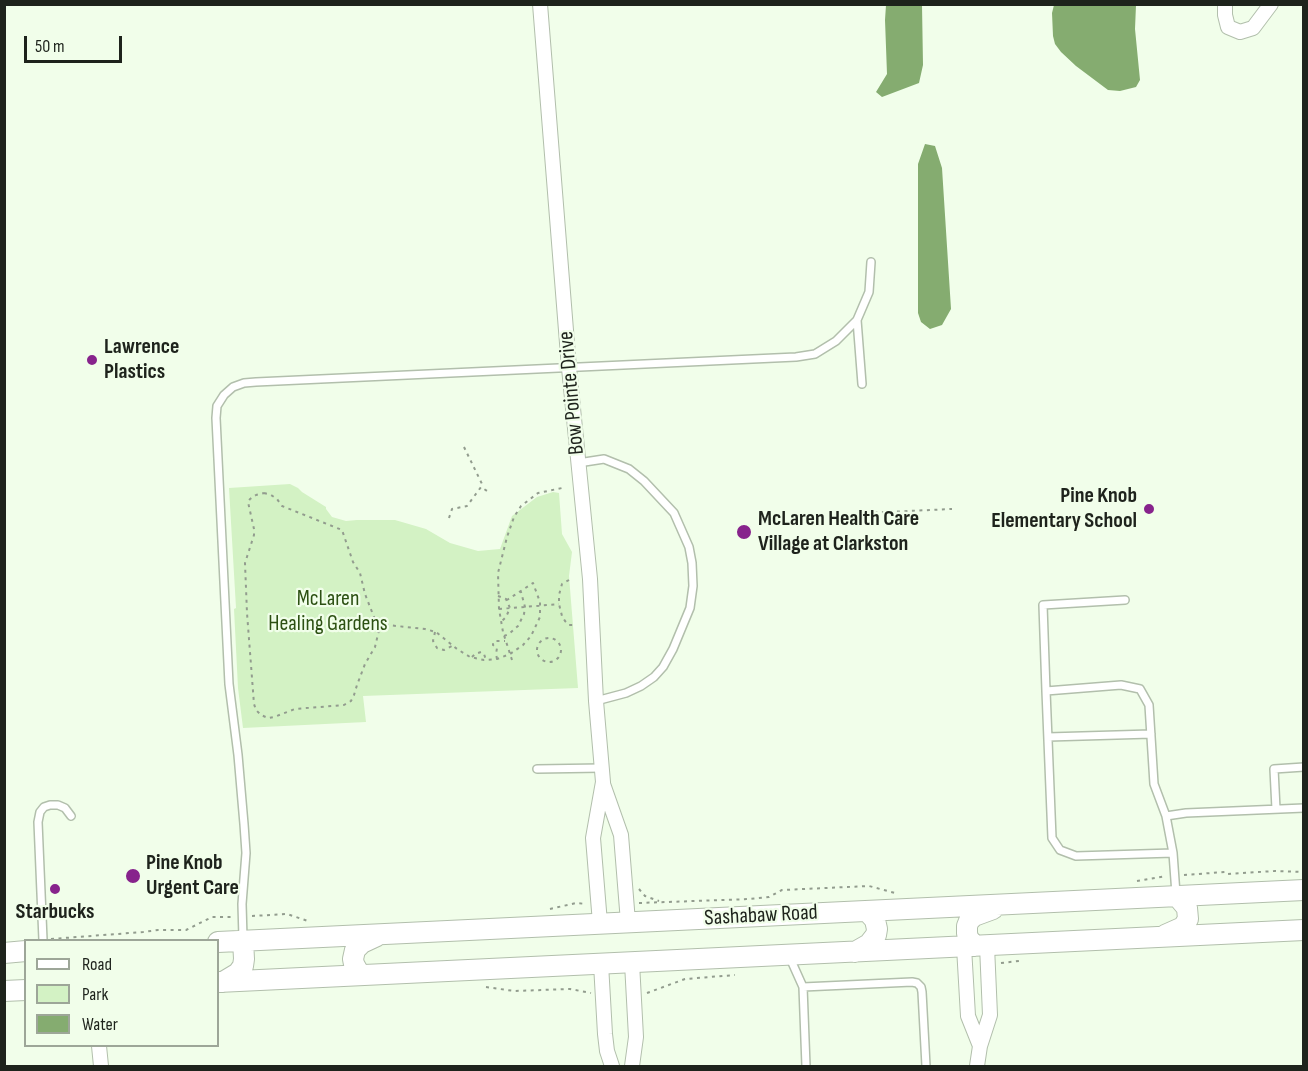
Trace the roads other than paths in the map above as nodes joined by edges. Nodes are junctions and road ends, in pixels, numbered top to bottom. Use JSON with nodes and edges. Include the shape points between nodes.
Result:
{"nodes":[{"id":1,"x":540,"y":4,"type":"edge"},
{"id":2,"x":1225,"y":4,"type":"edge"},
{"id":3,"x":1271,"y":4,"type":"edge"},
{"id":4,"x":871,"y":262,"type":"dead end"},
{"id":5,"x":857,"y":320,"type":"junction"},
{"id":6,"x":568,"y":368,"type":"junction"},
{"id":7,"x":862,"y":384,"type":"dead end"},
{"id":8,"x":578,"y":463,"type":"junction"},
{"id":9,"x":1125,"y":600,"type":"dead end"},
{"id":10,"x":1046,"y":691,"type":"junction"},
{"id":11,"x":596,"y":701,"type":"junction"},
{"id":12,"x":1151,"y":734,"type":"junction"},
{"id":13,"x":1048,"y":737,"type":"junction"},
{"id":14,"x":1304,"y":767,"type":"edge"},
{"id":15,"x":537,"y":769,"type":"dead end"},
{"id":16,"x":602,"y":775,"type":"junction"},
{"id":17,"x":1304,"y":808,"type":"edge"},
{"id":18,"x":1276,"y":809,"type":"junction"},
{"id":19,"x":71,"y":816,"type":"dead end"},
{"id":20,"x":1166,"y":816,"type":"junction"},
{"id":21,"x":1173,"y":853,"type":"junction"},
{"id":22,"x":1304,"y":890,"type":"edge"},
{"id":23,"x":1177,"y":896,"type":"junction"},
{"id":24,"x":1007,"y":904,"type":"junction"},
{"id":25,"x":867,"y":911,"type":"junction"},
{"id":26,"x":628,"y":922,"type":"junction"},
{"id":27,"x":600,"y":923,"type":"junction"},
{"id":28,"x":1304,"y":930,"type":"edge"},
{"id":29,"x":382,"y":934,"type":"junction"},
{"id":30,"x":1157,"y":938,"type":"junction"},
{"id":31,"x":43,"y":939,"type":"edge"},
{"id":32,"x":243,"y":940,"type":"junction"},
{"id":33,"x":219,"y":942,"type":"edge"},
{"id":34,"x":976,"y":946,"type":"junction"},
{"id":35,"x":24,"y":951,"type":"edge"},
{"id":36,"x":855,"y":952,"type":"junction"},
{"id":37,"x":4,"y":953,"type":"edge"},
{"id":38,"x":789,"y":955,"type":"junction"},
{"id":39,"x":632,"y":963,"type":"junction"},
{"id":40,"x":601,"y":964,"type":"junction"},
{"id":41,"x":360,"y":975,"type":"junction"},
{"id":42,"x":220,"y":982,"type":"edge"},
{"id":43,"x":803,"y":987,"type":"junction"},
{"id":44,"x":24,"y":990,"type":"edge"},
{"id":45,"x":4,"y":991,"type":"edge"},
{"id":46,"x":980,"y":1046,"type":"junction"},
{"id":47,"x":99,"y":1047,"type":"edge"},
{"id":48,"x":100,"y":1066,"type":"edge"},
{"id":49,"x":612,"y":1066,"type":"edge"},
{"id":50,"x":632,"y":1066,"type":"edge"},
{"id":51,"x":806,"y":1066,"type":"edge"},
{"id":52,"x":926,"y":1066,"type":"edge"},
{"id":53,"x":977,"y":1066,"type":"edge"}],
"edges":[{"from":1,"to":6,"type":"street","name":"Bow Pointe Drive"},
{"from":2,"to":3,"type":"street","via":[[1228,27],[1240,32],[1253,28]]},
{"from":4,"to":5,"type":"lane","via":[[869,292]]},
{"from":5,"to":6,"type":"lane","via":[[836,342],[815,354]]},
{"from":5,"to":7,"type":"lane"},
{"from":6,"to":8,"type":"street","name":"Bow Pointe Drive"},
{"from":6,"to":32,"type":"lane","via":[[256,382],[233,387],[224,395],[216,418],[229,684],[246,853]]},
{"from":8,"to":11,"type":"street","name":"Bow Pointe Drive","via":[[590,579]]},
{"from":8,"to":11,"type":"lane","via":[[604,459],[629,469],[644,481],[674,513],[692,563],[690,608],[663,667],[641,686]]},
{"from":9,"to":10,"type":"lane","via":[[1043,606]]},
{"from":10,"to":12,"type":"lane","via":[[1121,685],[1140,689],[1149,705]]},
{"from":10,"to":13,"type":"lane"},
{"from":11,"to":16,"type":"street","name":"Bow Pointe Drive"},
{"from":12,"to":13,"type":"lane"},
{"from":12,"to":20,"type":"lane","via":[[1154,784]]},
{"from":13,"to":21,"type":"lane","via":[[1052,838],[1060,850],[1076,856]]},
{"from":14,"to":18,"type":"lane","via":[[1274,769]]},
{"from":15,"to":16,"type":"lane"},
{"from":16,"to":26,"type":"street","name":"Bow Pointe Drive","via":[[621,835]]},
{"from":16,"to":27,"type":"street","name":"Bow Pointe Drive","via":[[592,838]]},
{"from":17,"to":18,"type":"lane"},
{"from":18,"to":20,"type":"lane"},
{"from":19,"to":31,"type":"lane","via":[[58,805],[44,807],[40,812]]},
{"from":20,"to":21,"type":"lane"},
{"from":21,"to":23,"type":"lane"},
{"from":22,"to":23,"type":"main road","name":"Sashabaw Road"},
{"from":23,"to":24,"type":"main road","name":"Sashabaw Road"},
{"from":23,"to":30,"type":"main road","via":[[1188,914],[1186,923],[1179,930]]},
{"from":24,"to":25,"type":"main road","name":"Sashabaw Road"},
{"from":24,"to":34,"type":"main road","via":[[971,918],[967,933]]},
{"from":25,"to":26,"type":"main road","name":"Sashabaw Road"},
{"from":25,"to":36,"type":"main road","via":[[875,920],[876,934],[874,940]]},
{"from":26,"to":27,"type":"main road","name":"Sashabaw Road"},
{"from":27,"to":29,"type":"main road","name":"Sashabaw Road"},
{"from":28,"to":30,"type":"main road","name":"Sashabaw Road"},
{"from":29,"to":32,"type":"main road","name":"Sashabaw Road"},
{"from":29,"to":41,"type":"main road","via":[[356,950],[353,959]]},
{"from":30,"to":34,"type":"main road","name":"Sashabaw Road"},
{"from":32,"to":33,"type":"main road","name":"Sashabaw Road"},
{"from":32,"to":42,"type":"main road","via":[[243,966]]},
{"from":34,"to":36,"type":"main road","name":"Sashabaw Road"},
{"from":34,"to":46,"type":"street","via":[[968,1016]]},
{"from":34,"to":46,"type":"street","via":[[990,1015]]},
{"from":35,"to":37,"type":"main road"},
{"from":36,"to":38,"type":"main road","name":"Sashabaw Road"},
{"from":38,"to":39,"type":"main road","name":"Sashabaw Road"},
{"from":38,"to":43,"type":"lane"},
{"from":39,"to":40,"type":"main road","name":"Sashabaw Road"},
{"from":39,"to":50,"type":"street","via":[[636,1037]]},
{"from":40,"to":41,"type":"main road","name":"Sashabaw Road"},
{"from":40,"to":49,"type":"street","via":[[605,1034]]},
{"from":41,"to":42,"type":"main road","name":"Sashabaw Road"},
{"from":43,"to":51,"type":"lane"},
{"from":43,"to":52,"type":"lane","via":[[917,983],[922,992]]},
{"from":44,"to":45,"type":"main road"},
{"from":46,"to":53,"type":"street"},
{"from":47,"to":48,"type":"street"}]}
